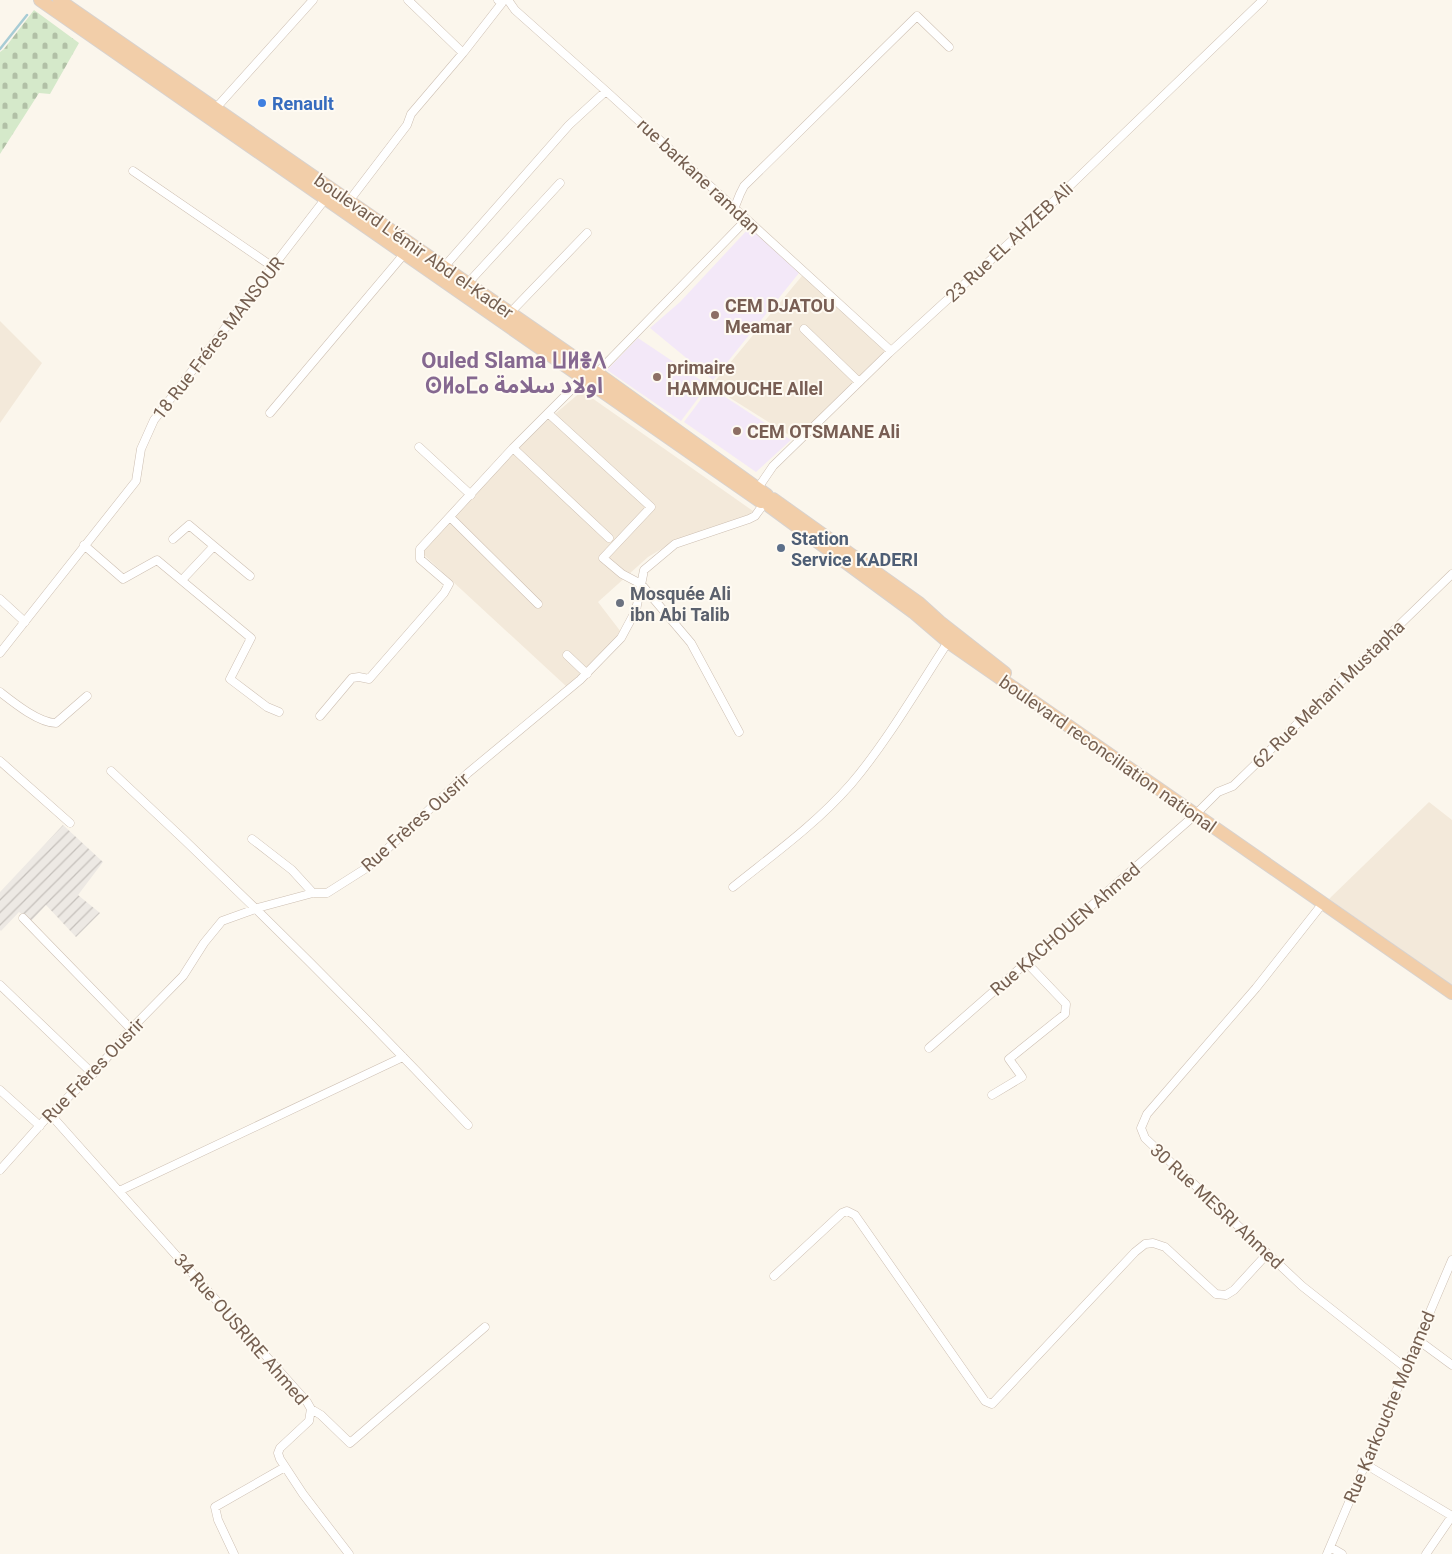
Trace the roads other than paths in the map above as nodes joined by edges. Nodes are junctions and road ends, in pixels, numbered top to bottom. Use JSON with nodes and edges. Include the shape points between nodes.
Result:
{"nodes":[{"id":1,"x":40,"y":0,"type":"edge"},
{"id":2,"x":59,"y":0,"type":"edge"},
{"id":3,"x":313,"y":0,"type":"edge"},
{"id":4,"x":408,"y":0,"type":"edge"},
{"id":5,"x":498,"y":0,"type":"edge"},
{"id":6,"x":508,"y":0,"type":"edge"},
{"id":7,"x":1263,"y":0,"type":"edge"},
{"id":8,"x":949,"y":47,"type":"dead end"},
{"id":9,"x":463,"y":53,"type":"junction"},
{"id":10,"x":606,"y":91,"type":"junction"},
{"id":11,"x":216,"y":108,"type":"junction"},
{"id":12,"x":133,"y":171,"type":"dead end"},
{"id":13,"x":560,"y":183,"type":"dead end"},
{"id":14,"x":326,"y":198,"type":"junction"},
{"id":15,"x":349,"y":201,"type":"junction"},
{"id":16,"x":734,"y":209,"type":"junction"},
{"id":17,"x":746,"y":220,"type":"junction"},
{"id":18,"x":587,"y":233,"type":"dead end"},
{"id":19,"x":405,"y":253,"type":"junction"},
{"id":20,"x":272,"y":267,"type":"junction"},
{"id":21,"x":444,"y":267,"type":"junction"},
{"id":22,"x":468,"y":283,"type":"junction"},
{"id":23,"x":510,"y":313,"type":"junction"},
{"id":24,"x":804,"y":328,"type":"dead end"},
{"id":25,"x":891,"y":351,"type":"junction"},
{"id":26,"x":597,"y":373,"type":"junction"},
{"id":27,"x":583,"y":378,"type":"junction"},
{"id":28,"x":858,"y":382,"type":"junction"},
{"id":29,"x":270,"y":413,"type":"dead end"},
{"id":30,"x":548,"y":414,"type":"junction"},
{"id":31,"x":419,"y":447,"type":"dead end"},
{"id":32,"x":513,"y":448,"type":"junction"},
{"id":33,"x":471,"y":495,"type":"junction"},
{"id":34,"x":765,"y":499,"type":"junction"},
{"id":35,"x":450,"y":517,"type":"junction"},
{"id":36,"x":609,"y":538,"type":"dead end"},
{"id":37,"x":173,"y":539,"type":"dead end"},
{"id":38,"x":84,"y":545,"type":"junction"},
{"id":39,"x":214,"y":546,"type":"junction"},
{"id":40,"x":1452,"y":574,"type":"edge"},
{"id":41,"x":250,"y":576,"type":"dead end"},
{"id":42,"x":182,"y":580,"type":"junction"},
{"id":43,"x":641,"y":584,"type":"junction"},
{"id":44,"x":0,"y":599,"type":"edge"},
{"id":45,"x":538,"y":604,"type":"dead end"},
{"id":46,"x":25,"y":622,"type":"junction"},
{"id":47,"x":948,"y":642,"type":"junction"},
{"id":48,"x":0,"y":653,"type":"edge"},
{"id":49,"x":568,"y":655,"type":"dead end"},
{"id":50,"x":587,"y":674,"type":"junction"},
{"id":51,"x":0,"y":692,"type":"edge"},
{"id":52,"x":87,"y":696,"type":"dead end"},
{"id":53,"x":278,"y":712,"type":"dead end"},
{"id":54,"x":320,"y":716,"type":"dead end"},
{"id":55,"x":739,"y":732,"type":"dead end"},
{"id":56,"x":0,"y":761,"type":"edge"},
{"id":57,"x":111,"y":771,"type":"dead end"},
{"id":58,"x":1198,"y":812,"type":"junction"},
{"id":59,"x":70,"y":823,"type":"dead end"},
{"id":60,"x":252,"y":839,"type":"dead end"},
{"id":61,"x":733,"y":888,"type":"dead end"},
{"id":62,"x":313,"y":893,"type":"junction"},
{"id":63,"x":1323,"y":903,"type":"junction"},
{"id":64,"x":257,"y":909,"type":"junction"},
{"id":65,"x":23,"y":918,"type":"dead end"},
{"id":66,"x":1026,"y":962,"type":"junction"},
{"id":67,"x":0,"y":984,"type":"edge"},
{"id":68,"x":1452,"y":985,"type":"edge"},
{"id":69,"x":1452,"y":993,"type":"edge"},
{"id":70,"x":132,"y":1029,"type":"junction"},
{"id":71,"x":929,"y":1048,"type":"dead end"},
{"id":72,"x":403,"y":1057,"type":"junction"},
{"id":73,"x":93,"y":1074,"type":"junction"},
{"id":74,"x":0,"y":1090,"type":"edge"},
{"id":75,"x":992,"y":1095,"type":"dead end"},
{"id":76,"x":50,"y":1114,"type":"junction"},
{"id":77,"x":468,"y":1125,"type":"dead end"},
{"id":78,"x":40,"y":1126,"type":"junction"},
{"id":79,"x":0,"y":1170,"type":"edge"},
{"id":80,"x":119,"y":1191,"type":"junction"},
{"id":81,"x":1267,"y":1254,"type":"junction"},
{"id":82,"x":1452,"y":1260,"type":"edge"},
{"id":83,"x":774,"y":1276,"type":"dead end"},
{"id":84,"x":485,"y":1327,"type":"dead end"},
{"id":85,"x":1418,"y":1340,"type":"junction"},
{"id":86,"x":1452,"y":1365,"type":"edge"},
{"id":87,"x":1406,"y":1368,"type":"junction"},
{"id":88,"x":311,"y":1409,"type":"junction"},
{"id":89,"x":1365,"y":1464,"type":"junction"},
{"id":90,"x":286,"y":1468,"type":"junction"},
{"id":91,"x":1452,"y":1516,"type":"edge"},
{"id":92,"x":1329,"y":1550,"type":"edge"},
{"id":93,"x":234,"y":1554,"type":"edge"},
{"id":94,"x":349,"y":1554,"type":"edge"},
{"id":95,"x":1342,"y":1554,"type":"edge"},
{"id":96,"x":1426,"y":1554,"type":"edge"}],
"edges":[{"from":1,"to":14,"type":"highway"},
{"from":2,"to":11,"type":"highway","name":"boulevard L'émir Abd el-Kader"},
{"from":3,"to":11,"type":"street"},
{"from":4,"to":9,"type":"street"},
{"from":5,"to":9,"type":"street","via":[[502,4]]},
{"from":6,"to":10,"type":"street","name":"rue barkane ramdan","via":[[515,10]]},
{"from":7,"to":25,"type":"street","name":"23 Rue EL AHZEB Ali","via":[[1030,224]]},
{"from":8,"to":16,"type":"street","via":[[917,16],[744,186]]},
{"from":9,"to":15,"type":"street","via":[[411,114],[408,125]]},
{"from":10,"to":16,"type":"street","name":"rue barkane ramdan"},
{"from":10,"to":21,"type":"street","via":[[568,125]]},
{"from":11,"to":15,"type":"highway","name":"boulevard L'émir Abd el-Kader"},
{"from":12,"to":20,"type":"street"},
{"from":13,"to":22,"type":"street"},
{"from":14,"to":19,"type":"highway"},
{"from":14,"to":20,"type":"street","name":"18 Rue Fréres MANSOUR"},
{"from":15,"to":21,"type":"highway","name":"boulevard L'émir Abd el-Kader"},
{"from":16,"to":17,"type":"street","name":"rue barkane ramdan"},
{"from":17,"to":25,"type":"street","name":"rue barkane ramdan"},
{"from":17,"to":26,"type":"street"},
{"from":18,"to":23,"type":"street"},
{"from":19,"to":27,"type":"highway"},
{"from":19,"to":29,"type":"street"},
{"from":20,"to":38,"type":"street","name":"18 Rue Fréres MANSOUR","via":[[154,420],[141,449],[136,481]]},
{"from":21,"to":22,"type":"highway","name":"boulevard L'émir Abd el-Kader"},
{"from":22,"to":23,"type":"highway","name":"boulevard L'émir Abd el-Kader"},
{"from":23,"to":26,"type":"highway","name":"boulevard L'émir Abd el-Kader"},
{"from":24,"to":28,"type":"street"},
{"from":25,"to":28,"type":"street","name":"23 Rue EL AHZEB Ali"},
{"from":26,"to":34,"type":"highway","name":"boulevard L'émir Abd el-Kader"},
{"from":27,"to":30,"type":"street"},
{"from":27,"to":34,"type":"highway"},
{"from":28,"to":34,"type":"street","name":"23 Rue EL AHZEB Ali","via":[[773,466]]},
{"from":30,"to":32,"type":"street"},
{"from":30,"to":43,"type":"street","via":[[651,507],[603,558]]},
{"from":31,"to":33,"type":"street"},
{"from":32,"to":33,"type":"street"},
{"from":32,"to":36,"type":"street"},
{"from":33,"to":35,"type":"street"},
{"from":34,"to":43,"type":"street","name":"Rue Frères Ousrir","via":[[755,516],[675,544],[644,570]]},
{"from":34,"to":47,"type":"highway","name":"boulevard reconciliation national"},
{"from":34,"to":58,"type":"highway","via":[[919,603],[1007,674]]},
{"from":35,"to":45,"type":"street"},
{"from":35,"to":54,"type":"street","via":[[420,549],[420,558],[449,584],[444,593],[368,679],[352,678]]},
{"from":37,"to":39,"type":"street","via":[[189,525]]},
{"from":38,"to":42,"type":"street","via":[[123,579],[157,560]]},
{"from":38,"to":46,"type":"street","name":"18 Rue Fréres MANSOUR"},
{"from":39,"to":41,"type":"street"},
{"from":39,"to":42,"type":"street"},
{"from":40,"to":58,"type":"street","name":"62 Rue Mehani Mustapha","via":[[1233,786],[1218,792]]},
{"from":42,"to":53,"type":"street","via":[[251,638],[230,679],[266,707]]},
{"from":43,"to":50,"type":"street","name":"Rue Frères Ousrir","via":[[636,610],[621,638]]},
{"from":43,"to":55,"type":"street","via":[[691,642]]},
{"from":44,"to":46,"type":"street"},
{"from":46,"to":48,"type":"street","name":"18 Rue Fréres MANSOUR"},
{"from":47,"to":58,"type":"highway","name":"boulevard reconciliation national"},
{"from":47,"to":61,"type":"street","via":[[851,783],[816,820]]},
{"from":49,"to":50,"type":"street"},
{"from":50,"to":62,"type":"street","name":"Rue Frères Ousrir","via":[[468,773],[368,867],[327,893]]},
{"from":51,"to":52,"type":"street","via":[[20,708],[50,723],[56,723]]},
{"from":56,"to":59,"type":"street"},
{"from":57,"to":64,"type":"street"},
{"from":58,"to":63,"type":"highway","name":"boulevard reconciliation national"},
{"from":58,"to":66,"type":"street","name":"Rue KACHOUEN Ahmed"},
{"from":58,"to":68,"type":"highway"},
{"from":60,"to":62,"type":"street","via":[[292,870]]},
{"from":62,"to":64,"type":"street","name":"Rue Frères Ousrir"},
{"from":63,"to":69,"type":"highway","name":"boulevard reconciliation national"},
{"from":63,"to":81,"type":"street","name":"30 Rue MESRI Ahmed","via":[[1256,988],[1147,1114],[1141,1128],[1145,1138]]},
{"from":64,"to":70,"type":"street","name":"Rue Frères Ousrir","via":[[222,921],[183,976]]},
{"from":64,"to":72,"type":"street"},
{"from":65,"to":70,"type":"street"},
{"from":66,"to":71,"type":"street","name":"Rue KACHOUEN Ahmed"},
{"from":66,"to":75,"type":"street","via":[[1066,1004],[1065,1014],[1010,1059],[1022,1077]]},
{"from":67,"to":73,"type":"street"},
{"from":70,"to":73,"type":"street","name":"Rue Frères Ousrir"},
{"from":72,"to":77,"type":"street"},
{"from":72,"to":80,"type":"street"},
{"from":73,"to":76,"type":"street","name":"Rue Frères Ousrir"},
{"from":74,"to":78,"type":"street"},
{"from":76,"to":78,"type":"street","name":"Rue Frères Ousrir"},
{"from":76,"to":80,"type":"street","name":"34 Rue OUSRIRE Ahmed"},
{"from":78,"to":79,"type":"street","name":"Rue Frères Ousrir"},
{"from":80,"to":88,"type":"street","name":"34 Rue OUSRIRE Ahmed"},
{"from":81,"to":83,"type":"street","via":[[1226,1295],[1216,1294],[1165,1247],[1145,1244],[992,1404],[985,1402],[855,1215],[847,1211],[842,1213]]},
{"from":81,"to":87,"type":"street","name":"30 Rue MESRI Ahmed","via":[[1302,1286]]},
{"from":82,"to":85,"type":"street","name":"Rue Karkouche Mohamed"},
{"from":84,"to":88,"type":"street","via":[[350,1443]]},
{"from":85,"to":86,"type":"street"},
{"from":85,"to":87,"type":"street","name":"Rue Karkouche Mohamed"},
{"from":87,"to":89,"type":"street","name":"Rue Karkouche Mohamed"},
{"from":88,"to":90,"type":"street","name":"34 Rue OUSRIRE Ahmed","via":[[309,1421],[280,1448],[278,1453]]},
{"from":89,"to":91,"type":"street"},
{"from":89,"to":92,"type":"street","name":"Rue Karkouche Mohamed"},
{"from":90,"to":93,"type":"street","via":[[215,1508]]},
{"from":90,"to":94,"type":"street","name":"34 Rue OUSRIRE Ahmed"},
{"from":91,"to":96,"type":"street"},
{"from":92,"to":95,"type":"street"}]}
